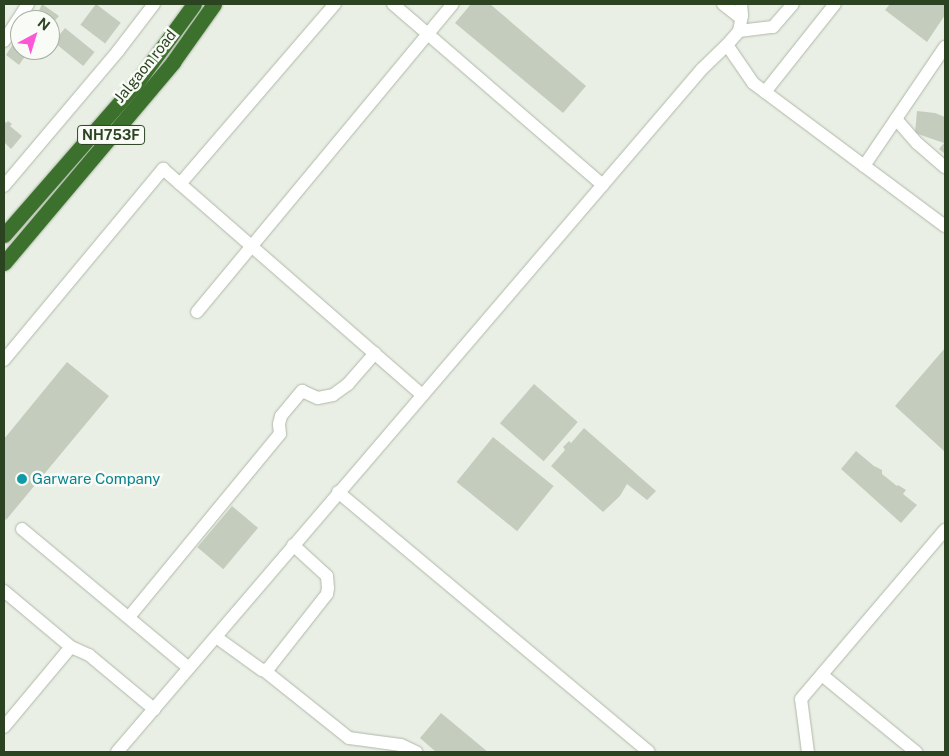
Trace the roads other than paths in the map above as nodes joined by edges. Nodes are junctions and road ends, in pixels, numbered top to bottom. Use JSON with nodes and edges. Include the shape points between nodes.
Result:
{"nodes":[{"id":1,"x":28,"y":4,"type":"edge"},
{"id":2,"x":154,"y":4,"type":"edge"},
{"id":3,"x":194,"y":4,"type":"edge"},
{"id":4,"x":214,"y":4,"type":"edge"},
{"id":5,"x":335,"y":4,"type":"edge"},
{"id":6,"x":394,"y":4,"type":"edge"},
{"id":7,"x":453,"y":4,"type":"edge"},
{"id":8,"x":723,"y":4,"type":"edge"},
{"id":9,"x":741,"y":4,"type":"edge"},
{"id":10,"x":794,"y":4,"type":"edge"},
{"id":11,"x":835,"y":4,"type":"edge"},
{"id":12,"x":741,"y":18,"type":"junction"},
{"id":13,"x":739,"y":31,"type":"junction"},
{"id":14,"x":428,"y":33,"type":"junction"},
{"id":15,"x":4,"y":41,"type":"edge"},
{"id":16,"x":727,"y":45,"type":"junction"},
{"id":17,"x":945,"y":47,"type":"edge"},
{"id":18,"x":765,"y":92,"type":"junction"},
{"id":19,"x":896,"y":119,"type":"junction"},
{"id":20,"x":864,"y":166,"type":"junction"},
{"id":21,"x":945,"y":167,"type":"edge"},
{"id":22,"x":180,"y":184,"type":"junction"},
{"id":23,"x":603,"y":185,"type":"junction"},
{"id":24,"x":4,"y":186,"type":"edge"},
{"id":25,"x":945,"y":226,"type":"edge"},
{"id":26,"x":4,"y":235,"type":"edge"},
{"id":27,"x":250,"y":245,"type":"junction"},
{"id":28,"x":4,"y":263,"type":"edge"},
{"id":29,"x":196,"y":312,"type":"dead end"},
{"id":30,"x":375,"y":353,"type":"junction"},
{"id":31,"x":4,"y":360,"type":"edge"},
{"id":32,"x":422,"y":395,"type":"junction"},
{"id":33,"x":338,"y":492,"type":"junction"},
{"id":34,"x":22,"y":529,"type":"dead end"},
{"id":35,"x":945,"y":530,"type":"edge"},
{"id":36,"x":294,"y":545,"type":"junction"},
{"id":37,"x":4,"y":591,"type":"edge"},
{"id":38,"x":129,"y":617,"type":"junction"},
{"id":39,"x":216,"y":637,"type":"junction"},
{"id":40,"x":71,"y":647,"type":"junction"},
{"id":41,"x":189,"y":668,"type":"junction"},
{"id":42,"x":265,"y":671,"type":"junction"},
{"id":43,"x":822,"y":675,"type":"junction"},
{"id":44,"x":154,"y":709,"type":"junction"},
{"id":45,"x":4,"y":727,"type":"edge"},
{"id":46,"x":117,"y":752,"type":"edge"},
{"id":47,"x":416,"y":752,"type":"edge"},
{"id":48,"x":649,"y":752,"type":"edge"},
{"id":49,"x":808,"y":752,"type":"edge"},
{"id":50,"x":916,"y":752,"type":"edge"}],
"edges":[{"from":1,"to":15,"type":"street"},
{"from":2,"to":24,"type":"street"},
{"from":3,"to":26,"type":"highway","name":"Jalgaon road","number":"NH753F","via":[[135,85]]},
{"from":4,"to":28,"type":"highway","name":"Jalgaon road","number":"NH753F","via":[[173,62]]},
{"from":5,"to":22,"type":"street"},
{"from":6,"to":14,"type":"street"},
{"from":7,"to":14,"type":"street"},
{"from":8,"to":12,"type":"street"},
{"from":9,"to":12,"type":"street"},
{"from":10,"to":13,"type":"street","via":[[773,27]]},
{"from":11,"to":18,"type":"street"},
{"from":12,"to":13,"type":"street"},
{"from":13,"to":16,"type":"street"},
{"from":14,"to":23,"type":"street"},
{"from":14,"to":27,"type":"street"},
{"from":16,"to":18,"type":"street","via":[[753,84]]},
{"from":16,"to":23,"type":"street","via":[[702,69]]},
{"from":17,"to":19,"type":"street"},
{"from":18,"to":20,"type":"street"},
{"from":19,"to":20,"type":"street"},
{"from":19,"to":21,"type":"street"},
{"from":20,"to":25,"type":"street"},
{"from":22,"to":27,"type":"street"},
{"from":22,"to":31,"type":"street","via":[[163,169]]},
{"from":23,"to":32,"type":"street"},
{"from":27,"to":29,"type":"street"},
{"from":27,"to":30,"type":"street"},
{"from":30,"to":32,"type":"street"},
{"from":30,"to":38,"type":"street","via":[[348,384],[333,395],[318,398],[302,391],[281,416],[280,434]]},
{"from":32,"to":33,"type":"street"},
{"from":33,"to":36,"type":"street"},
{"from":33,"to":48,"type":"street"},
{"from":34,"to":38,"type":"street"},
{"from":35,"to":43,"type":"street"},
{"from":36,"to":39,"type":"street"},
{"from":36,"to":42,"type":"street","via":[[327,576],[327,594]]},
{"from":37,"to":40,"type":"street"},
{"from":38,"to":41,"type":"street"},
{"from":39,"to":41,"type":"street"},
{"from":39,"to":42,"type":"street"},
{"from":40,"to":44,"type":"street","via":[[89,655]]},
{"from":40,"to":45,"type":"street"},
{"from":41,"to":44,"type":"street"},
{"from":42,"to":47,"type":"street","via":[[349,738],[400,745]]},
{"from":43,"to":49,"type":"street","via":[[801,699]]},
{"from":43,"to":50,"type":"street"},
{"from":44,"to":46,"type":"street"}]}
